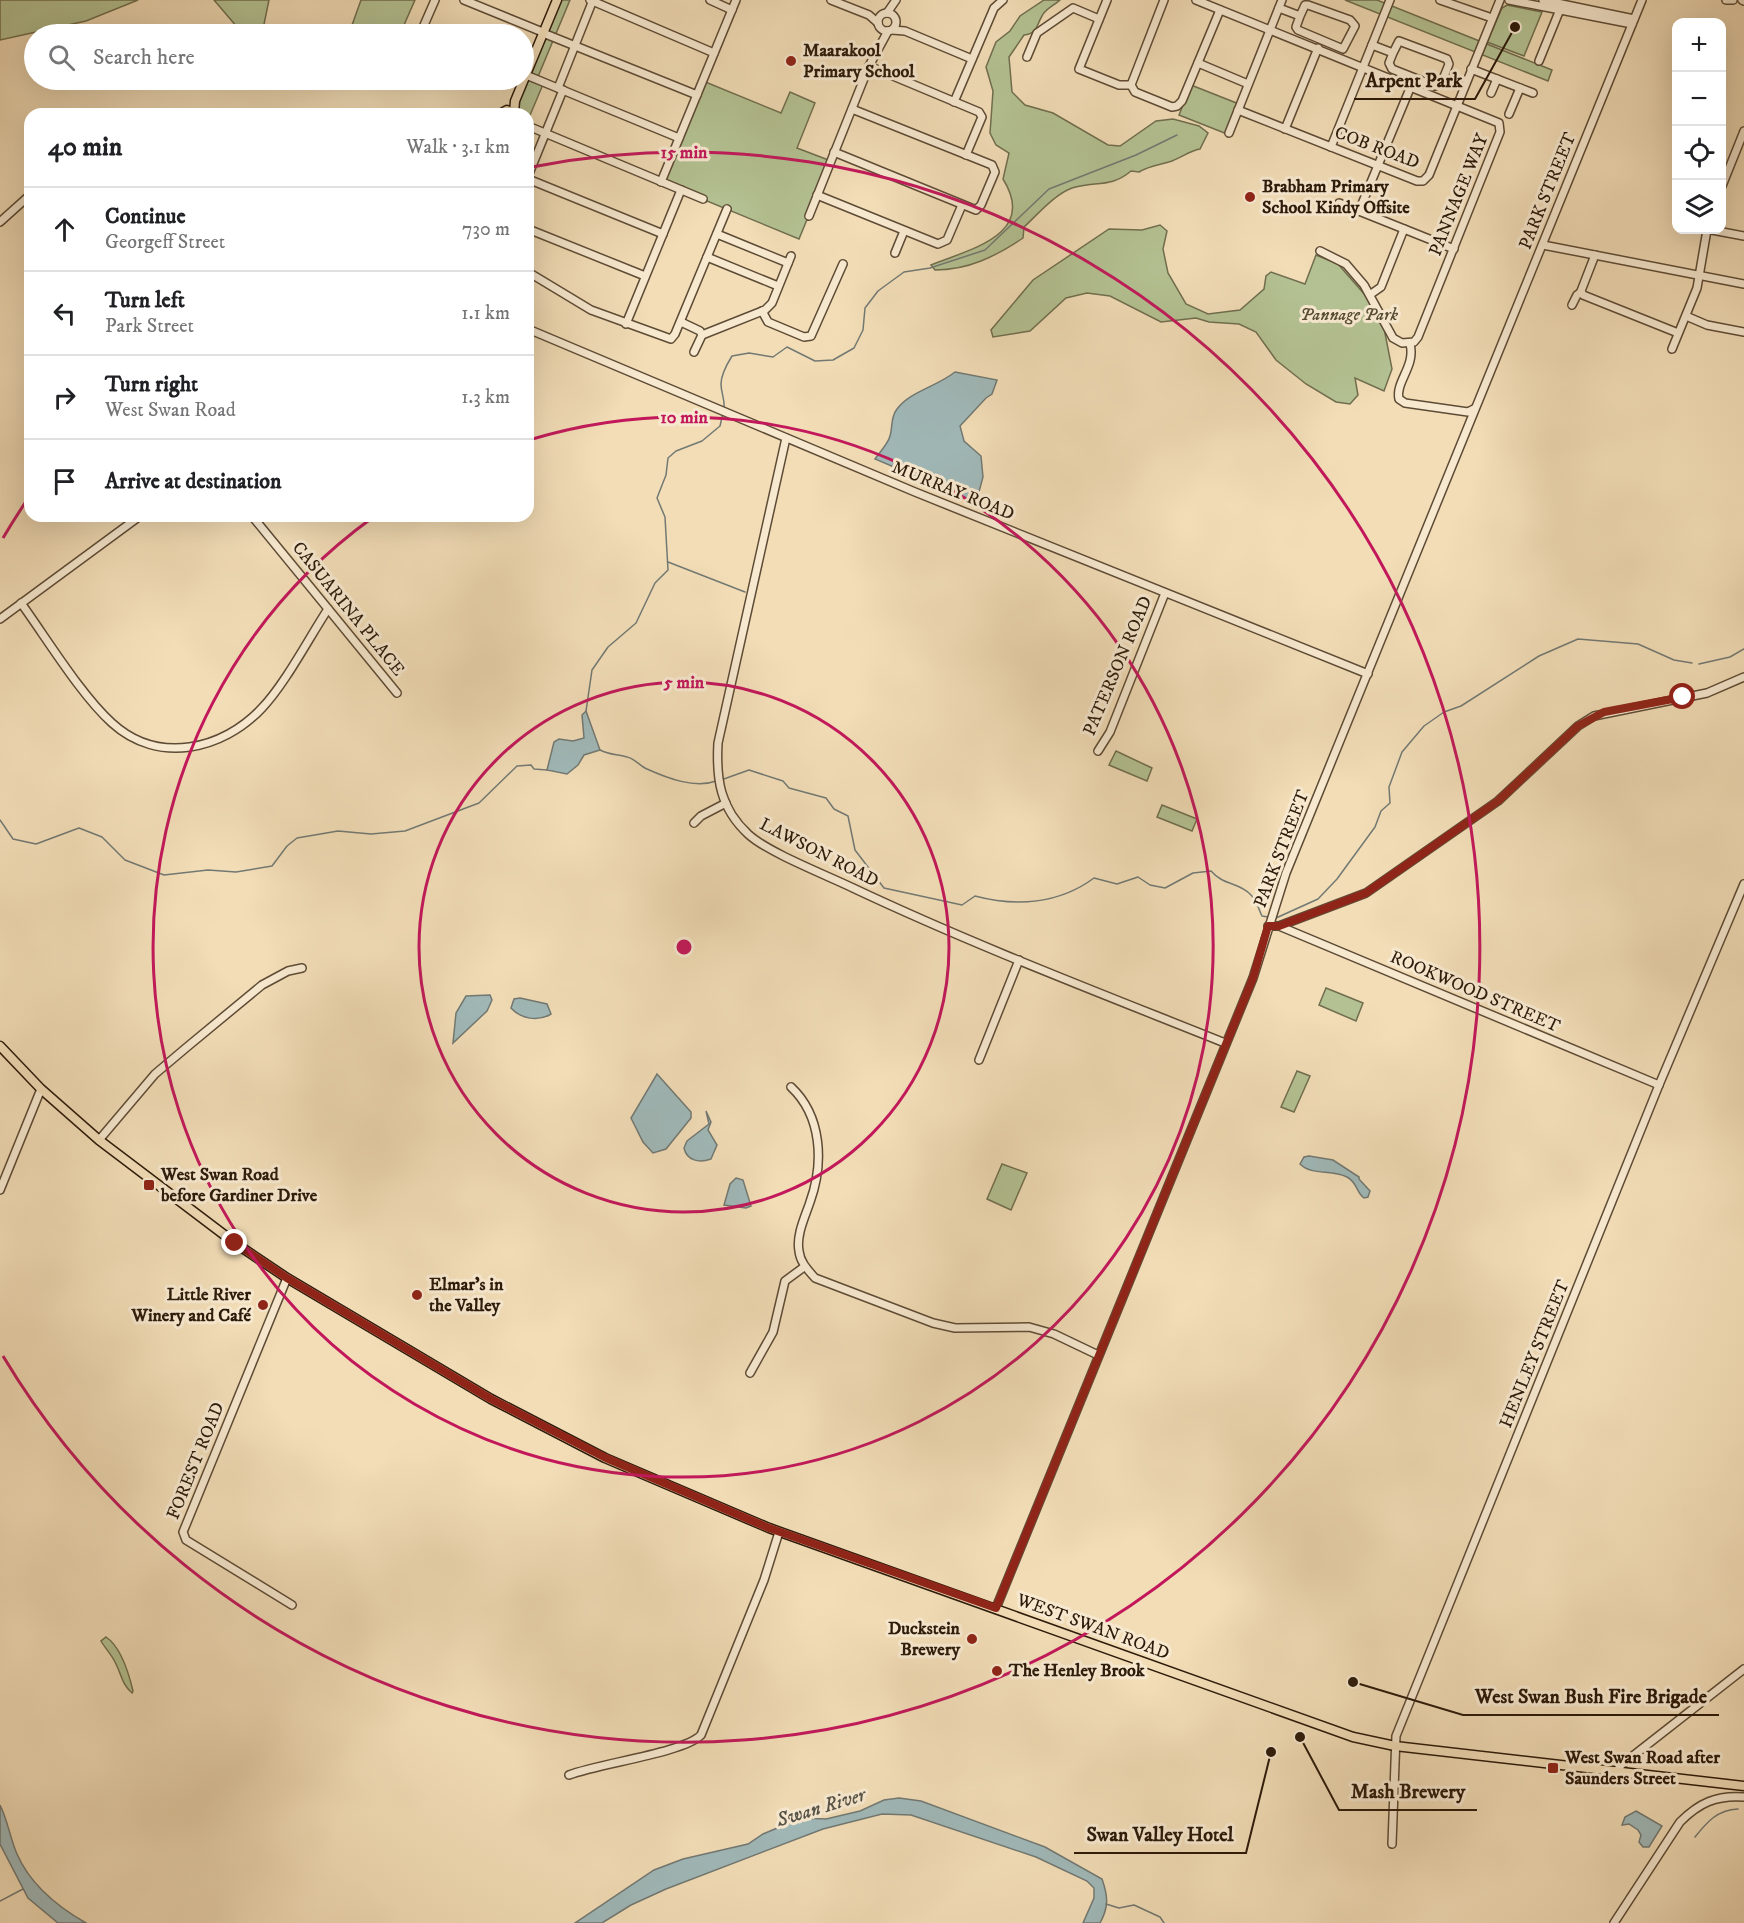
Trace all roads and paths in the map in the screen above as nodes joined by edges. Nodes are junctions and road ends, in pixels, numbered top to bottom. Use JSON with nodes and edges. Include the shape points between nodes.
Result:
{"nodes":[{"id":1,"x":435,"y":0,"type":"edge"},
{"id":2,"x":464,"y":0,"type":"edge"},
{"id":3,"x":554,"y":0,"type":"edge"},
{"id":4,"x":592,"y":0,"type":"edge"},
{"id":5,"x":710,"y":0,"type":"edge"},
{"id":6,"x":736,"y":0,"type":"edge"},
{"id":7,"x":831,"y":0,"type":"edge"},
{"id":8,"x":1003,"y":0,"type":"edge"},
{"id":9,"x":1107,"y":0,"type":"edge"},
{"id":10,"x":1164,"y":0,"type":"edge"},
{"id":11,"x":1196,"y":0,"type":"edge"},
{"id":12,"x":1390,"y":0,"type":"edge"},
{"id":13,"x":1440,"y":0,"type":"edge"},
{"id":14,"x":1500,"y":0,"type":"edge"},
{"id":15,"x":1509,"y":0,"type":"edge"},
{"id":16,"x":1543,"y":0,"type":"edge"},
{"id":17,"x":1642,"y":0,"type":"edge"},
{"id":18,"x":1726,"y":0,"type":"edge"},
{"id":19,"x":1733,"y":0,"type":"edge"},
{"id":20,"x":895,"y":1,"type":"edge"},
{"id":21,"x":840,"y":2,"type":"edge"},
{"id":22,"x":1281,"y":4,"type":"edge"},
{"id":23,"x":1561,"y":7,"type":"junction"},
{"id":24,"x":1220,"y":9,"type":"junction"},
{"id":25,"x":732,"y":10,"type":"junction"},
{"id":26,"x":885,"y":14,"type":"junction"},
{"id":27,"x":869,"y":15,"type":"junction"},
{"id":28,"x":1300,"y":16,"type":"junction"},
{"id":29,"x":1492,"y":18,"type":"junction"},
{"id":30,"x":1099,"y":19,"type":"junction"},
{"id":31,"x":896,"y":20,"type":"junction"},
{"id":32,"x":1633,"y":22,"type":"junction"},
{"id":33,"x":427,"y":24,"type":"edge"},
{"id":34,"x":522,"y":24,"type":"edge"},
{"id":35,"x":885,"y":28,"type":"junction"},
{"id":36,"x":534,"y":29,"type":"edge"},
{"id":37,"x":1270,"y":30,"type":"junction"},
{"id":38,"x":905,"y":31,"type":"junction"},
{"id":39,"x":542,"y":32,"type":"junction"},
{"id":40,"x":575,"y":45,"type":"junction"},
{"id":41,"x":1372,"y":45,"type":"junction"},
{"id":42,"x":1318,"y":48,"type":"junction"},
{"id":43,"x":534,"y":50,"type":"edge"},
{"id":44,"x":714,"y":52,"type":"junction"},
{"id":45,"x":1393,"y":53,"type":"junction"},
{"id":46,"x":1027,"y":57,"type":"dead end"},
{"id":47,"x":972,"y":59,"type":"junction"},
{"id":48,"x":1539,"y":61,"type":"dead end"},
{"id":49,"x":1198,"y":63,"type":"junction"},
{"id":50,"x":869,"y":66,"type":"junction"},
{"id":51,"x":1363,"y":66,"type":"junction"},
{"id":52,"x":1471,"y":69,"type":"junction"},
{"id":53,"x":534,"y":79,"type":"edge"},
{"id":54,"x":1497,"y":79,"type":"junction"},
{"id":55,"x":1248,"y":84,"type":"junction"},
{"id":56,"x":1131,"y":85,"type":"junction"},
{"id":57,"x":1411,"y":86,"type":"junction"},
{"id":58,"x":1520,"y":88,"type":"junction"},
{"id":59,"x":560,"y":89,"type":"junction"},
{"id":60,"x":519,"y":90,"type":"edge"},
{"id":61,"x":1491,"y":93,"type":"dead end"},
{"id":62,"x":1533,"y":93,"type":"dead end"},
{"id":63,"x":697,"y":95,"type":"junction"},
{"id":64,"x":954,"y":102,"type":"junction"},
{"id":65,"x":1457,"y":104,"type":"junction"},
{"id":66,"x":512,"y":108,"type":"edge"},
{"id":67,"x":852,"y":109,"type":"junction"},
{"id":68,"x":1238,"y":110,"type":"junction"},
{"id":69,"x":1509,"y":114,"type":"dead end"},
{"id":70,"x":534,"y":129,"type":"edge"},
{"id":71,"x":1285,"y":129,"type":"junction"},
{"id":72,"x":1744,"y":130,"type":"edge"},
{"id":73,"x":1229,"y":133,"type":"dead end"},
{"id":74,"x":545,"y":134,"type":"junction"},
{"id":75,"x":679,"y":138,"type":"junction"},
{"id":76,"x":1330,"y":147,"type":"junction"},
{"id":77,"x":834,"y":152,"type":"junction"},
{"id":78,"x":966,"y":155,"type":"junction"},
{"id":79,"x":534,"y":162,"type":"edge"},
{"id":80,"x":1378,"y":166,"type":"junction"},
{"id":81,"x":534,"y":180,"type":"edge"},
{"id":82,"x":1724,"y":180,"type":"edge"},
{"id":83,"x":661,"y":182,"type":"junction"},
{"id":84,"x":681,"y":190,"type":"junction"},
{"id":85,"x":817,"y":195,"type":"junction"},
{"id":86,"x":24,"y":200,"type":"edge"},
{"id":87,"x":703,"y":200,"type":"dead end"},
{"id":88,"x":1339,"y":203,"type":"dead end"},
{"id":89,"x":962,"y":205,"type":"junction"},
{"id":90,"x":727,"y":209,"type":"dead end"},
{"id":91,"x":1359,"y":211,"type":"junction"},
{"id":92,"x":808,"y":216,"type":"dead end"},
{"id":93,"x":0,"y":222,"type":"edge"},
{"id":94,"x":1404,"y":229,"type":"junction"},
{"id":95,"x":534,"y":230,"type":"edge"},
{"id":96,"x":904,"y":231,"type":"junction"},
{"id":97,"x":1726,"y":233,"type":"edge"},
{"id":98,"x":663,"y":234,"type":"junction"},
{"id":99,"x":717,"y":234,"type":"junction"},
{"id":100,"x":1706,"y":234,"type":"edge"},
{"id":101,"x":1744,"y":236,"type":"edge"},
{"id":102,"x":1543,"y":245,"type":"junction"},
{"id":103,"x":1454,"y":249,"type":"junction"},
{"id":104,"x":1320,"y":251,"type":"dead end"},
{"id":105,"x":895,"y":253,"type":"dead end"},
{"id":106,"x":1595,"y":255,"type":"junction"},
{"id":107,"x":707,"y":257,"type":"junction"},
{"id":108,"x":843,"y":264,"type":"dead end"},
{"id":109,"x":534,"y":276,"type":"edge"},
{"id":110,"x":645,"y":276,"type":"junction"},
{"id":111,"x":1699,"y":276,"type":"junction"},
{"id":112,"x":1744,"y":285,"type":"edge"},
{"id":113,"x":778,"y":286,"type":"junction"},
{"id":114,"x":1581,"y":292,"type":"junction"},
{"id":115,"x":1371,"y":294,"type":"junction"},
{"id":116,"x":1572,"y":305,"type":"dead end"},
{"id":117,"x":762,"y":311,"type":"junction"},
{"id":118,"x":1686,"y":316,"type":"junction"},
{"id":119,"x":681,"y":322,"type":"junction"},
{"id":120,"x":626,"y":324,"type":"junction"},
{"id":121,"x":534,"y":332,"type":"edge"},
{"id":122,"x":1744,"y":332,"type":"edge"},
{"id":123,"x":1678,"y":333,"type":"junction"},
{"id":124,"x":702,"y":335,"type":"junction"},
{"id":125,"x":1410,"y":344,"type":"junction"},
{"id":126,"x":1672,"y":349,"type":"dead end"},
{"id":127,"x":694,"y":352,"type":"dead end"},
{"id":128,"x":1482,"y":394,"type":"junction"},
{"id":129,"x":1474,"y":410,"type":"junction"},
{"id":130,"x":1466,"y":435,"type":"junction"},
{"id":131,"x":786,"y":438,"type":"junction"},
{"id":132,"x":132,"y":522,"type":"edge"},
{"id":133,"x":257,"y":522,"type":"edge"},
{"id":134,"x":1165,"y":593,"type":"junction"},
{"id":135,"x":21,"y":603,"type":"junction"},
{"id":136,"x":328,"y":609,"type":"junction"},
{"id":137,"x":0,"y":619,"type":"edge"},
{"id":138,"x":1368,"y":674,"type":"junction"},
{"id":139,"x":1744,"y":677,"type":"edge"},
{"id":140,"x":398,"y":693,"type":"dead end"},
{"id":141,"x":1098,"y":751,"type":"dead end"},
{"id":142,"x":726,"y":803,"type":"junction"},
{"id":143,"x":694,"y":823,"type":"dead end"},
{"id":144,"x":1744,"y":884,"type":"edge"},
{"id":145,"x":1268,"y":926,"type":"junction"},
{"id":146,"x":1279,"y":926,"type":"junction"},
{"id":147,"x":1019,"y":960,"type":"junction"},
{"id":148,"x":302,"y":968,"type":"dead end"},
{"id":149,"x":1225,"y":1043,"type":"junction"},
{"id":150,"x":0,"y":1046,"type":"edge"},
{"id":151,"x":979,"y":1060,"type":"dead end"},
{"id":152,"x":1659,"y":1085,"type":"junction"},
{"id":153,"x":790,"y":1087,"type":"dead end"},
{"id":154,"x":41,"y":1089,"type":"junction"},
{"id":155,"x":99,"y":1140,"type":"junction"},
{"id":156,"x":0,"y":1190,"type":"edge"},
{"id":157,"x":804,"y":1267,"type":"junction"},
{"id":158,"x":287,"y":1278,"type":"junction"},
{"id":159,"x":1098,"y":1354,"type":"junction"},
{"id":160,"x":750,"y":1373,"type":"dead end"},
{"id":161,"x":779,"y":1532,"type":"junction"},
{"id":162,"x":292,"y":1605,"type":"dead end"},
{"id":163,"x":996,"y":1608,"type":"junction"},
{"id":164,"x":1744,"y":1669,"type":"edge"},
{"id":165,"x":1395,"y":1746,"type":"junction"},
{"id":166,"x":1616,"y":1773,"type":"junction"},
{"id":167,"x":569,"y":1775,"type":"dead end"},
{"id":168,"x":1744,"y":1786,"type":"edge"},
{"id":169,"x":1744,"y":1797,"type":"edge"},
{"id":170,"x":1392,"y":1844,"type":"dead end"},
{"id":171,"x":1614,"y":1923,"type":"edge"}],
"edges":[{"from":1,"to":33,"type":"street"},
{"from":2,"to":34,"type":"street"},
{"from":3,"to":39,"type":"main road"},
{"from":4,"to":40,"type":"street"},
{"from":4,"to":44,"type":"street"},
{"from":5,"to":25,"type":"street"},
{"from":6,"to":25,"type":"street"},
{"from":7,"to":21,"type":"street"},
{"from":8,"to":47,"type":"street","via":[[994,8]]},
{"from":9,"to":30,"type":"street"},
{"from":10,"to":56,"type":"street"},
{"from":11,"to":24,"type":"street","name":"PANNAGE WAY"},
{"from":12,"to":41,"type":"street"},
{"from":13,"to":29,"type":"street"},
{"from":14,"to":29,"type":"street","name":"COB ROAD"},
{"from":15,"to":23,"type":"street"},
{"from":16,"to":23,"type":"street"},
{"from":17,"to":32,"type":"street","name":"PARK STREET"},
{"from":18,"to":19,"type":"street"},
{"from":20,"to":26,"type":"street"},
{"from":20,"to":31,"type":"street"},
{"from":21,"to":27,"type":"street"},
{"from":22,"to":28,"type":"street"},
{"from":22,"to":37,"type":"street"},
{"from":23,"to":32,"type":"street"},
{"from":23,"to":48,"type":"street"},
{"from":24,"to":37,"type":"street","name":"PANNAGE WAY"},
{"from":24,"to":49,"type":"street"},
{"from":25,"to":44,"type":"street"},
{"from":26,"to":27,"type":"street"},
{"from":26,"to":31,"type":"street"},
{"from":26,"to":35,"type":"street"},
{"from":27,"to":35,"type":"street"},
{"from":28,"to":28,"type":"street","via":[[1308,5],[1354,23],[1346,48],[1298,30]]},
{"from":29,"to":52,"type":"street","name":"COB ROAD"},
{"from":30,"to":46,"type":"street","via":[[1073,8],[1037,33]]},
{"from":30,"to":56,"type":"street","via":[[1079,69],[1119,85]]},
{"from":31,"to":35,"type":"street"},
{"from":31,"to":38,"type":"street"},
{"from":32,"to":102,"type":"street","name":"PARK STREET"},
{"from":35,"to":38,"type":"street"},
{"from":35,"to":50,"type":"street"},
{"from":36,"to":39,"type":"street"},
{"from":37,"to":42,"type":"street","name":"PANNAGE WAY"},
{"from":37,"to":55,"type":"street"},
{"from":38,"to":47,"type":"street"},
{"from":39,"to":40,"type":"street"},
{"from":39,"to":43,"type":"main road"},
{"from":40,"to":59,"type":"street"},
{"from":40,"to":63,"type":"street"},
{"from":41,"to":45,"type":"street"},
{"from":41,"to":51,"type":"street"},
{"from":42,"to":51,"type":"street","name":"PANNAGE WAY"},
{"from":42,"to":71,"type":"street"},
{"from":44,"to":63,"type":"street"},
{"from":45,"to":45,"type":"street","via":[[1389,63],[1392,69],[1435,86],[1441,84],[1449,64],[1447,59],[1399,41]]},
{"from":47,"to":64,"type":"street"},
{"from":49,"to":55,"type":"street"},
{"from":49,"to":56,"type":"street","via":[[1177,106],[1135,92]]},
{"from":50,"to":64,"type":"street"},
{"from":50,"to":67,"type":"street"},
{"from":51,"to":57,"type":"street","name":"PANNAGE WAY"},
{"from":51,"to":76,"type":"street"},
{"from":52,"to":54,"type":"street"},
{"from":52,"to":65,"type":"street","name":"COB ROAD"},
{"from":53,"to":59,"type":"street"},
{"from":54,"to":58,"type":"street"},
{"from":54,"to":61,"type":"street"},
{"from":55,"to":68,"type":"street"},
{"from":57,"to":65,"type":"street","name":"PANNAGE WAY"},
{"from":57,"to":80,"type":"street"},
{"from":58,"to":62,"type":"street"},
{"from":58,"to":69,"type":"street"},
{"from":59,"to":74,"type":"street"},
{"from":59,"to":75,"type":"street"},
{"from":60,"to":66,"type":"main road"},
{"from":63,"to":75,"type":"street"},
{"from":64,"to":78,"type":"street","via":[[981,114]]},
{"from":65,"to":80,"type":"street","name":"COB ROAD","via":[[1425,180],[1417,181]]},
{"from":65,"to":103,"type":"street","name":"PANNAGE WAY","via":[[1496,120],[1501,130]]},
{"from":67,"to":77,"type":"street"},
{"from":67,"to":78,"type":"street"},
{"from":68,"to":71,"type":"street","name":"COB ROAD"},
{"from":68,"to":73,"type":"street"},
{"from":70,"to":74,"type":"street"},
{"from":71,"to":76,"type":"street","name":"COB ROAD"},
{"from":72,"to":82,"type":"street"},
{"from":74,"to":79,"type":"street"},
{"from":74,"to":83,"type":"street"},
{"from":75,"to":83,"type":"street"},
{"from":76,"to":80,"type":"street","name":"COB ROAD"},
{"from":77,"to":85,"type":"street"},
{"from":77,"to":89,"type":"street"},
{"from":78,"to":89,"type":"street","via":[[992,165],[995,170],[979,208]]},
{"from":80,"to":91,"type":"street"},
{"from":81,"to":98,"type":"street"},
{"from":83,"to":84,"type":"street"},
{"from":84,"to":87,"type":"street"},
{"from":84,"to":98,"type":"street"},
{"from":85,"to":92,"type":"street"},
{"from":85,"to":96,"type":"street"},
{"from":86,"to":93,"type":"street"},
{"from":88,"to":91,"type":"street"},
{"from":89,"to":96,"type":"street","via":[[945,242],[938,244]]},
{"from":90,"to":99,"type":"street"},
{"from":91,"to":94,"type":"street"},
{"from":94,"to":103,"type":"street"},
{"from":94,"to":115,"type":"street","via":[[1381,287]]},
{"from":95,"to":110,"type":"street"},
{"from":96,"to":105,"type":"street"},
{"from":97,"to":101,"type":"street"},
{"from":98,"to":110,"type":"street"},
{"from":99,"to":107,"type":"street"},
{"from":99,"to":113,"type":"street","via":[[790,259]]},
{"from":100,"to":111,"type":"street"},
{"from":102,"to":106,"type":"street"},
{"from":102,"to":128,"type":"street","name":"PARK STREET"},
{"from":103,"to":125,"type":"street","name":"PANNAGE WAY","via":[[1418,337]]},
{"from":104,"to":115,"type":"street","via":[[1346,264]]},
{"from":106,"to":111,"type":"street"},
{"from":106,"to":114,"type":"street"},
{"from":107,"to":113,"type":"street"},
{"from":107,"to":119,"type":"street"},
{"from":108,"to":117,"type":"street","via":[[811,336],[804,337],[768,322]]},
{"from":109,"to":120,"type":"street","via":[[583,306]]},
{"from":110,"to":120,"type":"street"},
{"from":111,"to":112,"type":"street"},
{"from":111,"to":118,"type":"street"},
{"from":113,"to":117,"type":"street","via":[[772,303]]},
{"from":114,"to":116,"type":"street"},
{"from":114,"to":123,"type":"street"},
{"from":115,"to":125,"type":"street","via":[[1393,338]]},
{"from":117,"to":124,"type":"street"},
{"from":118,"to":122,"type":"street","via":[[1707,325]]},
{"from":118,"to":123,"type":"street"},
{"from":119,"to":120,"type":"street","via":[[671,339]]},
{"from":119,"to":124,"type":"street"},
{"from":121,"to":131,"type":"street","name":"MURRAY ROAD"},
{"from":123,"to":126,"type":"street"},
{"from":124,"to":127,"type":"street"},
{"from":125,"to":129,"type":"street","via":[[1412,359],[1399,399]]},
{"from":128,"to":129,"type":"street","name":"PARK STREET"},
{"from":128,"to":130,"type":"street","name":"PARK STREET"},
{"from":129,"to":130,"type":"street","name":"PARK STREET"},
{"from":130,"to":138,"type":"street","name":"PARK STREET"},
{"from":131,"to":134,"type":"street","name":"MURRAY ROAD"},
{"from":131,"to":142,"type":"street","name":"LAWSON ROAD","via":[[717,743],[716,774]]},
{"from":132,"to":135,"type":"street"},
{"from":133,"to":136,"type":"street","name":"CASUARINA PLACE"},
{"from":134,"to":138,"type":"street","name":"MURRAY ROAD"},
{"from":134,"to":141,"type":"street","name":"PATERSON ROAD","via":[[1110,732]]},
{"from":135,"to":136,"type":"street","via":[[112,724],[131,737],[183,750],[222,739],[263,707]]},
{"from":135,"to":137,"type":"street"},
{"from":136,"to":140,"type":"street","name":"CASUARINA PLACE"},
{"from":138,"to":145,"type":"street","name":"PARK STREET"},
{"from":139,"to":146,"type":"street","via":[[1707,693],[1594,716],[1578,726],[1498,801],[1366,893]]},
{"from":142,"to":143,"type":"street"},
{"from":142,"to":147,"type":"street","name":"LAWSON ROAD","via":[[747,834],[760,843]]},
{"from":144,"to":152,"type":"street","name":"HENLEY STREET"},
{"from":145,"to":146,"type":"street"},
{"from":145,"to":149,"type":"street","name":"PARK STREET","via":[[1253,978]]},
{"from":146,"to":152,"type":"street","name":"ROOKWOOD STREET"},
{"from":147,"to":149,"type":"street","name":"LAWSON ROAD"},
{"from":147,"to":151,"type":"street"},
{"from":148,"to":155,"type":"street","via":[[262,985],[155,1074]]},
{"from":149,"to":159,"type":"street","name":"PARK STREET"},
{"from":150,"to":154,"type":"main road","name":"WEST SWAN ROAD"},
{"from":152,"to":165,"type":"street","name":"HENLEY STREET"},
{"from":153,"to":157,"type":"street","via":[[803,1098],[816,1130],[819,1154],[812,1197],[800,1233],[799,1251]]},
{"from":154,"to":155,"type":"main road","name":"WEST SWAN ROAD"},
{"from":154,"to":156,"type":"street"},
{"from":155,"to":158,"type":"main road","name":"WEST SWAN ROAD","via":[[174,1200]]},
{"from":157,"to":159,"type":"street","via":[[833,1287],[933,1323],[955,1328],[1029,1327]]},
{"from":157,"to":160,"type":"street","via":[[785,1281],[773,1332]]},
{"from":158,"to":161,"type":"main road","name":"WEST SWAN ROAD","via":[[491,1399],[606,1458]]},
{"from":158,"to":162,"type":"street","name":"FOREST ROAD","via":[[183,1532],[186,1540]]},
{"from":159,"to":163,"type":"street","name":"PARK STREET"},
{"from":161,"to":163,"type":"main road","name":"WEST SWAN ROAD"},
{"from":161,"to":167,"type":"street","via":[[764,1581],[702,1735],[690,1744]]},
{"from":163,"to":165,"type":"main road","name":"WEST SWAN ROAD","via":[[1353,1737]]},
{"from":164,"to":166,"type":"street"},
{"from":165,"to":166,"type":"main road","name":"WEST SWAN ROAD"},
{"from":165,"to":170,"type":"street","name":"HENLEY STREET"},
{"from":166,"to":168,"type":"main road","name":"WEST SWAN ROAD"},
{"from":169,"to":171,"type":"street","via":[[1719,1797],[1693,1809],[1680,1822]]}]}
